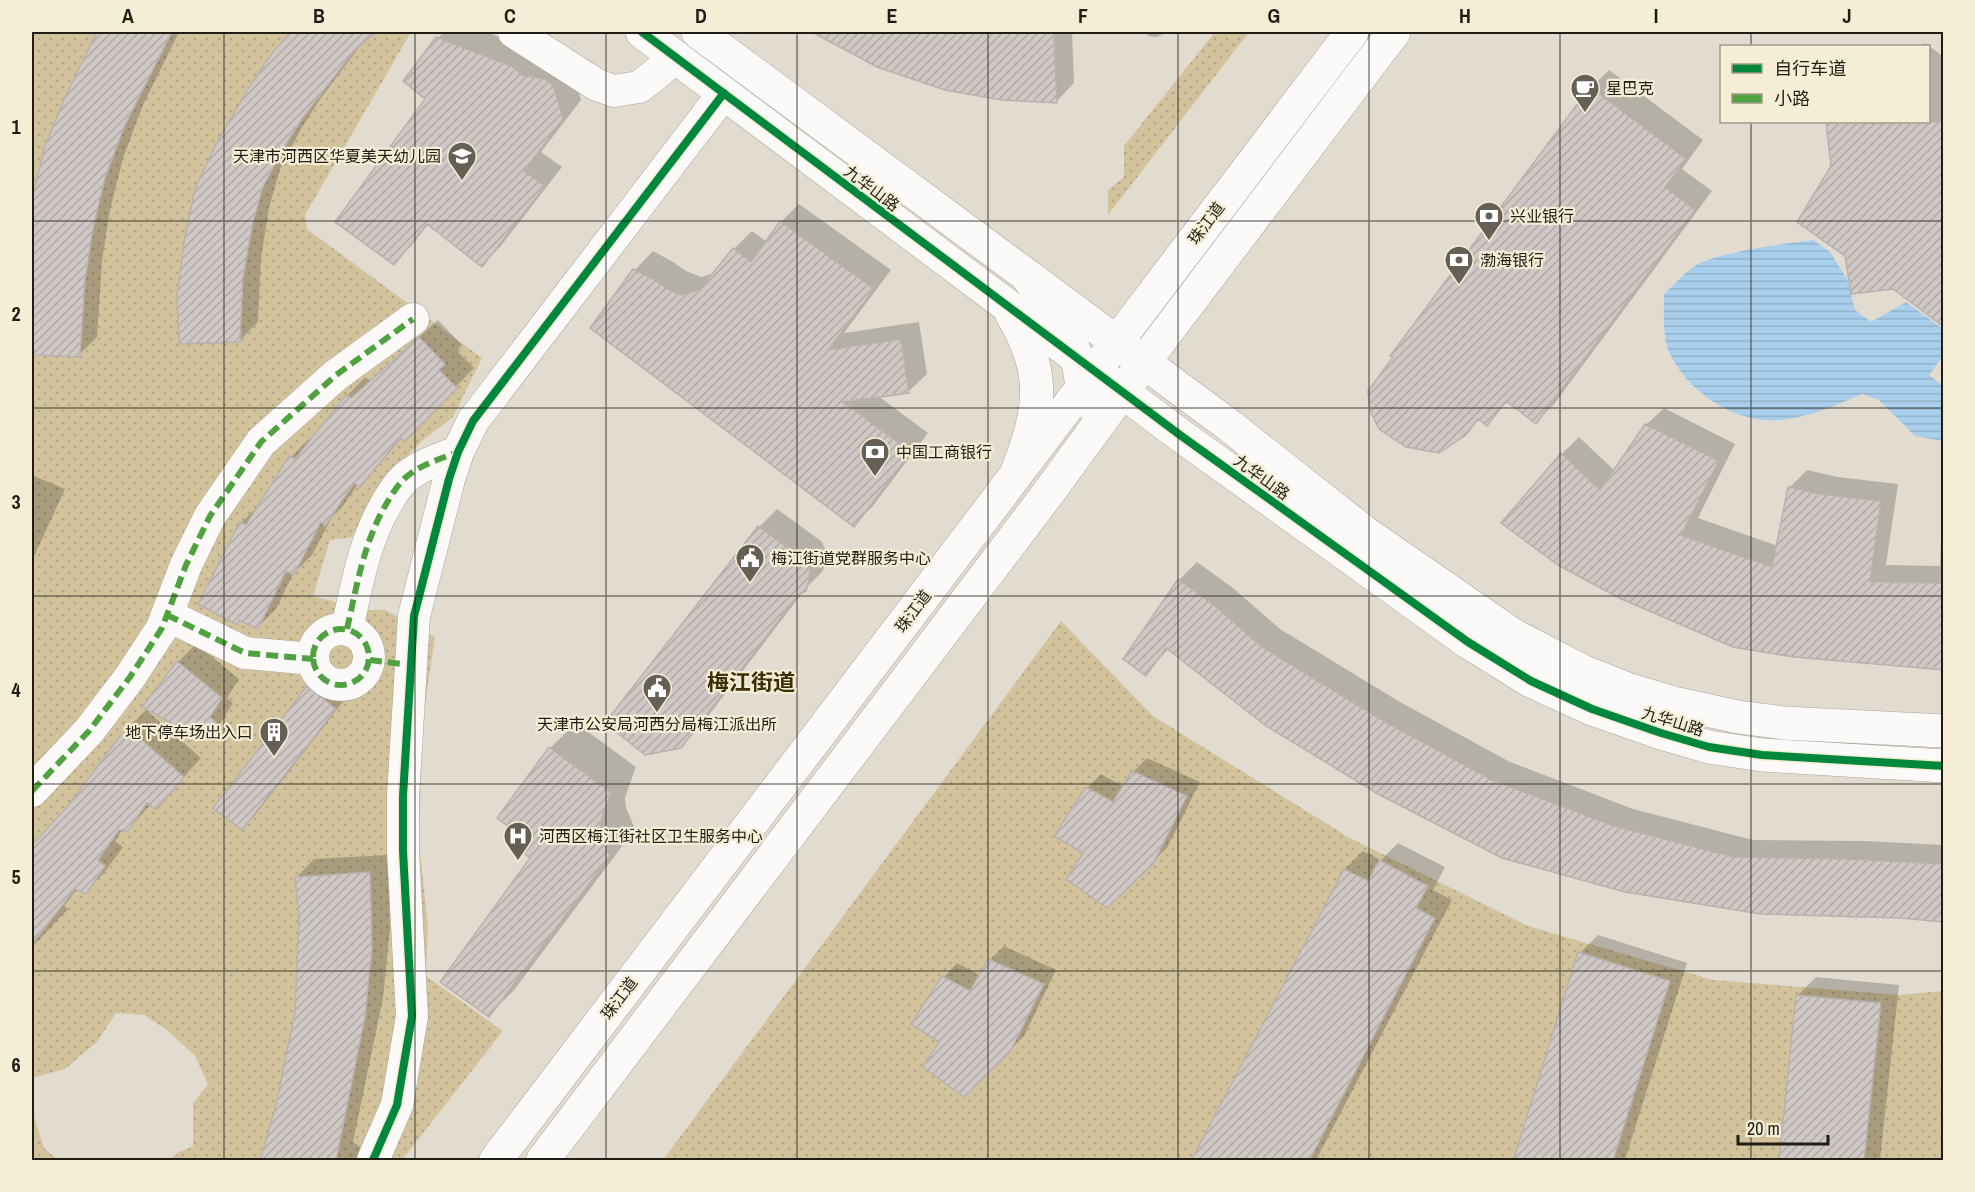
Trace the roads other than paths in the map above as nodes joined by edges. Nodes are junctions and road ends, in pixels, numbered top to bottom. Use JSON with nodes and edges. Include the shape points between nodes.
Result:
{"nodes":[{"id":1,"x":514,"y":32,"type":"edge"},
{"id":2,"x":642,"y":32,"type":"edge"},
{"id":3,"x":698,"y":32,"type":"edge"},
{"id":4,"x":1352,"y":32,"type":"edge"},
{"id":5,"x":1394,"y":32,"type":"edge"},
{"id":6,"x":675,"y":57,"type":"junction"},
{"id":7,"x":723,"y":93,"type":"junction"},
{"id":8,"x":1028,"y":278,"type":"junction"},
{"id":9,"x":1007,"y":306,"type":"junction"},
{"id":10,"x":413,"y":319,"type":"dead end"},
{"id":11,"x":1116,"y":342,"type":"junction"},
{"id":12,"x":1144,"y":362,"type":"junction"},
{"id":13,"x":1086,"y":373,"type":"junction"},
{"id":14,"x":1123,"y":392,"type":"junction"},
{"id":15,"x":458,"y":452,"type":"junction"},
{"id":16,"x":1015,"y":476,"type":"junction"},
{"id":17,"x":1049,"y":492,"type":"junction"},
{"id":18,"x":167,"y":615,"type":"junction"},
{"id":19,"x":347,"y":629,"type":"junction"},
{"id":20,"x":313,"y":658,"type":"junction"},
{"id":21,"x":370,"y":660,"type":"junction"},
{"id":22,"x":410,"y":665,"type":"junction"},
{"id":23,"x":1944,"y":731,"type":"edge"},
{"id":24,"x":1944,"y":766,"type":"edge"},
{"id":25,"x":32,"y":791,"type":"edge"},
{"id":26,"x":373,"y":1161,"type":"edge"},
{"id":27,"x":496,"y":1161,"type":"edge"},
{"id":28,"x":543,"y":1161,"type":"edge"}],
"edges":[{"from":1,"to":6,"type":"street","via":[[597,85],[614,91],[639,87]]},
{"from":2,"to":6,"type":"street","name":"九华山路"},
{"from":3,"to":8,"type":"street","name":"九华山路"},
{"from":4,"to":11,"type":"street","name":"珠江道"},
{"from":5,"to":12,"type":"street","name":"珠江道"},
{"from":6,"to":7,"type":"street","name":"九华山路"},
{"from":7,"to":9,"type":"street","name":"九华山路"},
{"from":7,"to":15,"type":"street","via":[[473,421]]},
{"from":8,"to":11,"type":"street","name":"九华山路"},
{"from":8,"to":13,"type":"street","via":[[1067,332]]},
{"from":9,"to":13,"type":"street","name":"九华山路"},
{"from":9,"to":16,"type":"street","via":[[1025,335],[1037,377],[1034,420]]},
{"from":10,"to":18,"type":"street","via":[[336,375],[261,442],[210,516]]},
{"from":11,"to":12,"type":"street","name":"九华山路"},
{"from":11,"to":13,"type":"street","name":"珠江道"},
{"from":12,"to":14,"type":"street","name":"珠江道"},
{"from":12,"to":23,"type":"street","name":"九华山路","via":[[1364,532],[1513,634],[1582,671],[1629,690],[1738,717]]},
{"from":13,"to":14,"type":"street","name":"九华山路"},
{"from":13,"to":16,"type":"street","name":"珠江道"},
{"from":13,"to":17,"type":"street","via":[[1075,440]]},
{"from":14,"to":17,"type":"street","name":"珠江道"},
{"from":14,"to":24,"type":"street","name":"九华山路","via":[[1468,642],[1541,686],[1592,709],[1709,747],[1762,755]]},
{"from":15,"to":19,"type":"street","via":[[425,465],[404,479],[383,509],[368,541]]},
{"from":15,"to":22,"type":"street","via":[[414,616]]},
{"from":16,"to":27,"type":"street","name":"珠江道"},
{"from":17,"to":28,"type":"street","name":"珠江道"},
{"from":18,"to":20,"type":"street","via":[[245,653]]},
{"from":18,"to":25,"type":"street","via":[[130,677],[89,732]]},
{"from":19,"to":20,"type":"street","via":[[323,635]]},
{"from":19,"to":21,"type":"street","via":[[362,637]]},
{"from":20,"to":21,"type":"street","via":[[320,676],[336,686],[354,683],[362,677]]},
{"from":21,"to":22,"type":"street"},
{"from":22,"to":26,"type":"street","via":[[403,851],[412,1016],[397,1105]]}]}
